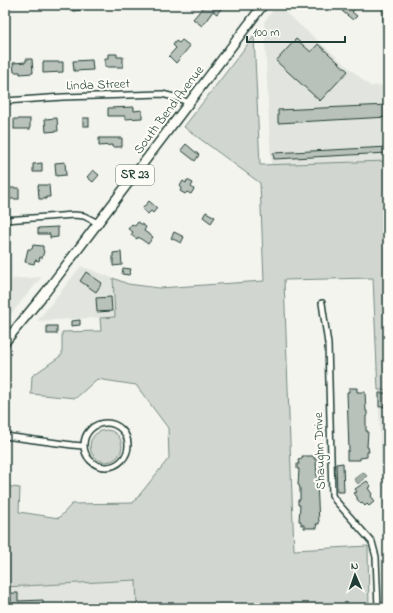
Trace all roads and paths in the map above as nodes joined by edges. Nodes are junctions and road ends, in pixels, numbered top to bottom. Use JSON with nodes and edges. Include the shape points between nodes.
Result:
{"nodes":[{"id":1,"x":262,"y":5,"type":"edge"},
{"id":2,"x":5,"y":101,"type":"edge"},
{"id":3,"x":189,"y":104,"type":"junction"},
{"id":4,"x":5,"y":220,"type":"edge"},
{"id":5,"x":98,"y":223,"type":"junction"},
{"id":6,"x":322,"y":303,"type":"dead end"},
{"id":7,"x":5,"y":342,"type":"edge"},
{"id":8,"x":5,"y":436,"type":"edge"},
{"id":9,"x":83,"y":446,"type":"junction"},
{"id":10,"x":378,"y":608,"type":"edge"}],
"edges":[{"from":1,"to":3,"type":"main road","name":"South Bend Avenue","number":"SR 23"},
{"from":2,"to":3,"type":"street","name":"Linda Street","via":[[162,94],[180,98]]},
{"from":3,"to":5,"type":"main road","name":"South Bend Avenue","number":"SR 23"},
{"from":4,"to":5,"type":"street","via":[[74,215],[84,216]]},
{"from":5,"to":7,"type":"main road","name":"South Bend Avenue","number":"SR 23"},
{"from":6,"to":10,"type":"street","name":"Shaughn Drive","via":[[328,344],[332,495],[372,542],[376,557]]},
{"from":8,"to":9,"type":"street"},
{"from":9,"to":9,"type":"street","via":[[91,429],[96,425],[108,423],[120,428],[128,445],[124,458],[106,468],[93,464]]}]}
